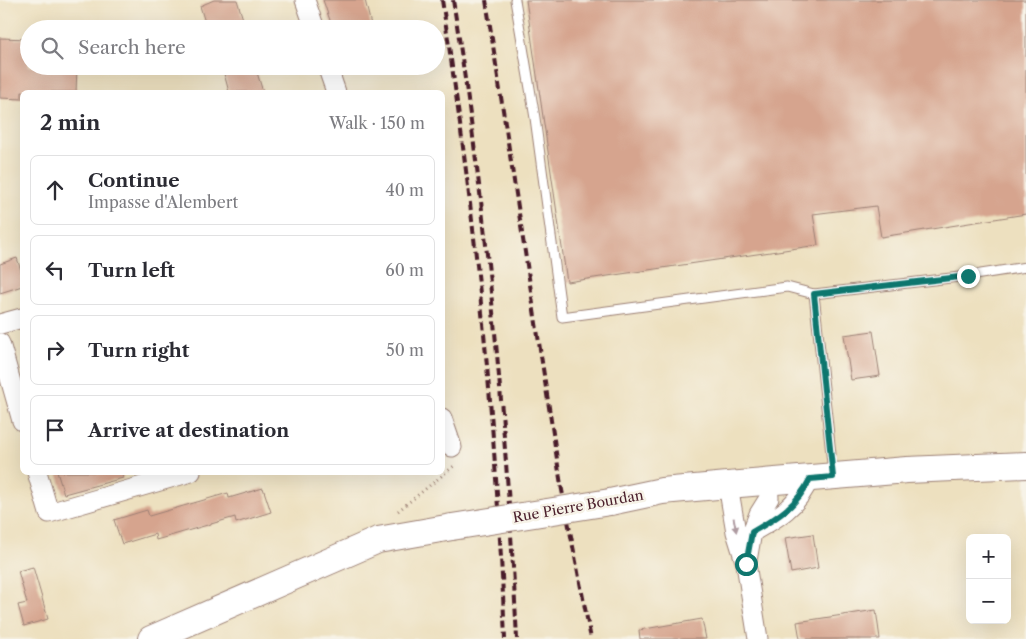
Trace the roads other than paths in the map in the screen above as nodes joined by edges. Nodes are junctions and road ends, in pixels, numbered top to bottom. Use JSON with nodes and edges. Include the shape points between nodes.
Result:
{"nodes":[{"id":1,"x":305,"y":0,"type":"edge"},
{"id":2,"x":516,"y":0,"type":"edge"},
{"id":3,"x":312,"y":20,"type":"edge"},
{"id":4,"x":330,"y":75,"type":"edge"},
{"id":5,"x":335,"y":90,"type":"edge"},
{"id":6,"x":1026,"y":266,"type":"edge"},
{"id":7,"x":814,"y":294,"type":"junction"},
{"id":8,"x":20,"y":319,"type":"edge"},
{"id":9,"x":0,"y":324,"type":"edge"},
{"id":10,"x":0,"y":343,"type":"edge"},
{"id":11,"x":20,"y":414,"type":"edge"},
{"id":12,"x":445,"y":427,"type":"edge"},
{"id":13,"x":452,"y":447,"type":"road end"},
{"id":14,"x":1026,"y":465,"type":"edge"},
{"id":15,"x":38,"y":475,"type":"edge"},
{"id":16,"x":181,"y":475,"type":"edge"},
{"id":17,"x":821,"y":478,"type":"junction"},
{"id":18,"x":768,"y":482,"type":"junction"},
{"id":19,"x":728,"y":485,"type":"junction"},
{"id":20,"x":752,"y":532,"type":"junction"},
{"id":21,"x":746,"y":564,"type":"junction"},
{"id":22,"x":151,"y":639,"type":"edge"},
{"id":23,"x":758,"y":639,"type":"edge"}],
"edges":[{"from":1,"to":3,"type":"street"},
{"from":2,"to":7,"type":"lane","via":[[562,317],[787,287]]},
{"from":4,"to":5,"type":"street"},
{"from":6,"to":7,"type":"lane"},
{"from":7,"to":17,"type":"lane"},
{"from":8,"to":9,"type":"street"},
{"from":10,"to":11,"type":"street"},
{"from":12,"to":13,"type":"street"},
{"from":14,"to":17,"type":"street","name":"Rue Pierre Bourdan","via":[[907,470]]},
{"from":15,"to":16,"type":"street","via":[[49,513]]},
{"from":17,"to":18,"type":"street","name":"Rue Pierre Bourdan"},
{"from":17,"to":20,"type":"street","via":[[796,502]]},
{"from":18,"to":19,"type":"street","name":"Rue Pierre Bourdan"},
{"from":18,"to":20,"type":"street","via":[[769,498]]},
{"from":19,"to":21,"type":"street","one_way":true,"via":[[736,532]]},
{"from":19,"to":22,"type":"street","name":"Rue Pierre Bourdan","bridge":true,"via":[[662,491],[378,540]]},
{"from":20,"to":21,"type":"street"},
{"from":21,"to":23,"type":"street"}]}
